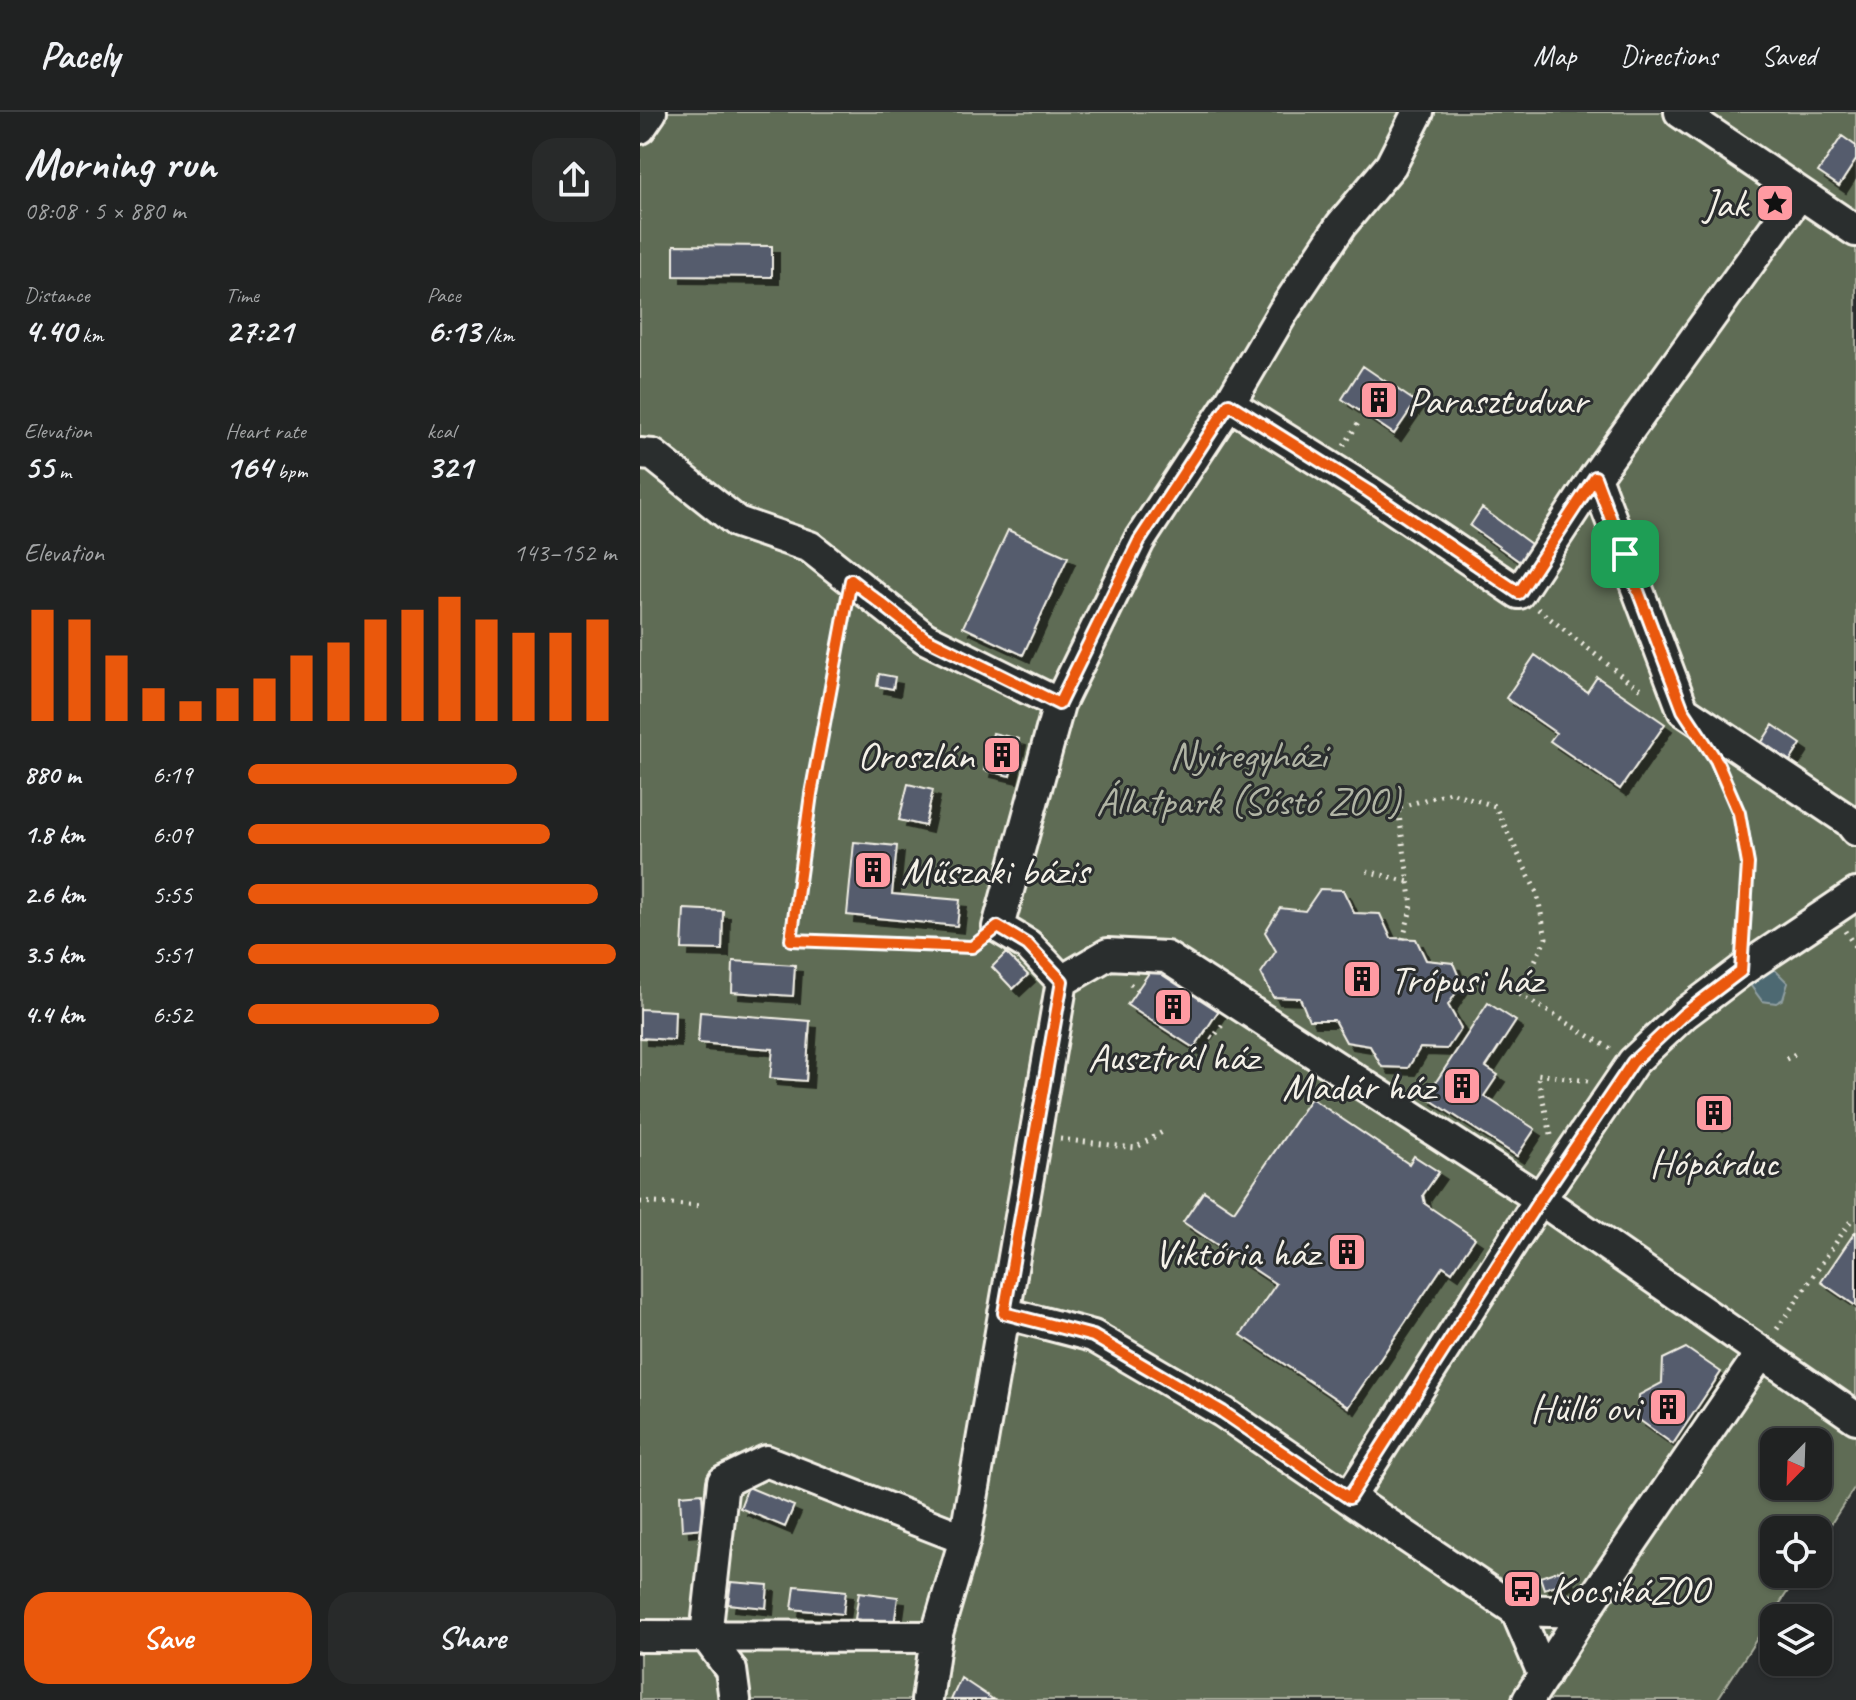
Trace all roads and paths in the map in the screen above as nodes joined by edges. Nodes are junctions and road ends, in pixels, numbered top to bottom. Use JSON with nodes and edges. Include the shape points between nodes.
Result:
{"nodes":[{"id":1,"x":651,"y":112,"type":"edge"},
{"id":2,"x":1418,"y":112,"type":"edge"},
{"id":3,"x":1680,"y":112,"type":"edge"},
{"id":4,"x":640,"y":128,"type":"edge"},
{"id":5,"x":1800,"y":193,"type":"junction"},
{"id":6,"x":1856,"y":231,"type":"edge"},
{"id":7,"x":1229,"y":404,"type":"junction"},
{"id":8,"x":640,"y":454,"type":"edge"},
{"id":9,"x":1595,"y":477,"type":"junction"},
{"id":10,"x":851,"y":580,"type":"junction"},
{"id":11,"x":1519,"y":593,"type":"junction"},
{"id":12,"x":1059,"y":704,"type":"junction"},
{"id":13,"x":1683,"y":710,"type":"junction"},
{"id":14,"x":1716,"y":760,"type":"dead end"},
{"id":15,"x":1856,"y":830,"type":"edge"},
{"id":16,"x":1367,"y":871,"type":"dead end"},
{"id":17,"x":1409,"y":882,"type":"junction"},
{"id":18,"x":1856,"y":894,"type":"edge"},
{"id":19,"x":998,"y":927,"type":"junction"},
{"id":20,"x":1403,"y":939,"type":"dead end"},
{"id":21,"x":1741,"y":971,"type":"junction"},
{"id":22,"x":1062,"y":981,"type":"junction"},
{"id":23,"x":1795,"y":1054,"type":"dead end"},
{"id":24,"x":1786,"y":1059,"type":"dead end"},
{"id":25,"x":1625,"y":1074,"type":"junction"},
{"id":26,"x":1166,"y":1130,"type":"dead end"},
{"id":27,"x":1035,"y":1136,"type":"junction"},
{"id":28,"x":1559,"y":1170,"type":"junction"},
{"id":29,"x":1540,"y":1199,"type":"junction"},
{"id":30,"x":640,"y":1202,"type":"edge"},
{"id":31,"x":702,"y":1206,"type":"dead end"},
{"id":32,"x":1852,"y":1219,"type":"dead end"},
{"id":33,"x":1004,"y":1313,"type":"junction"},
{"id":34,"x":1761,"y":1353,"type":"junction"},
{"id":35,"x":1856,"y":1418,"type":"edge"},
{"id":36,"x":1349,"y":1498,"type":"junction"},
{"id":37,"x":965,"y":1539,"type":"junction"},
{"id":38,"x":1516,"y":1610,"type":"junction"},
{"id":39,"x":1584,"y":1612,"type":"junction"},
{"id":40,"x":640,"y":1636,"type":"edge"},
{"id":41,"x":706,"y":1636,"type":"junction"},
{"id":42,"x":936,"y":1637,"type":"junction"},
{"id":43,"x":1536,"y":1688,"type":"edge"},
{"id":44,"x":735,"y":1700,"type":"edge"},
{"id":45,"x":927,"y":1700,"type":"edge"}],
"edges":[{"from":1,"to":4,"type":"street"},
{"from":2,"to":7,"type":"street","via":[[1391,165],[1333,238]]},
{"from":3,"to":5,"type":"street"},
{"from":5,"to":6,"type":"street"},
{"from":5,"to":9,"type":"street"},
{"from":7,"to":11,"type":"street"},
{"from":7,"to":12,"type":"street","via":[[1139,541]]},
{"from":8,"to":10,"type":"street","via":[[653,455],[737,522],[810,547]]},
{"from":9,"to":11,"type":"street"},
{"from":9,"to":13,"type":"street"},
{"from":10,"to":12,"type":"street","via":[[925,638]]},
{"from":10,"to":19,"type":"path","via":[[811,794],[791,940],[972,947]]},
{"from":11,"to":13,"type":"path","via":[[1630,682]]},
{"from":12,"to":19,"type":"street"},
{"from":13,"to":15,"type":"street"},
{"from":14,"to":21,"type":"path","via":[[1739,813],[1748,864]]},
{"from":16,"to":17,"type":"path"},
{"from":17,"to":20,"type":"path","via":[[1412,905]]},
{"from":17,"to":25,"type":"path","via":[[1398,808],[1450,792],[1495,806],[1537,893],[1546,938],[1519,994]]},
{"from":18,"to":21,"type":"street"},
{"from":19,"to":22,"type":"street","via":[[1028,945]]},
{"from":21,"to":25,"type":"street","via":[[1684,1014]]},
{"from":22,"to":27,"type":"street"},
{"from":22,"to":29,"type":"street","via":[[1108,954],[1166,957]]},
{"from":23,"to":24,"type":"path"},
{"from":25,"to":28,"type":"street"},
{"from":25,"to":28,"type":"path","via":[[1537,1074]]},
{"from":26,"to":27,"type":"path","via":[[1135,1148]]},
{"from":27,"to":33,"type":"street"},
{"from":28,"to":29,"type":"street"},
{"from":29,"to":34,"type":"street"},
{"from":29,"to":36,"type":"street"},
{"from":30,"to":31,"type":"path"},
{"from":32,"to":34,"type":"path"},
{"from":33,"to":36,"type":"street","via":[[1093,1336],[1223,1412]]},
{"from":33,"to":37,"type":"street"},
{"from":34,"to":35,"type":"street"},
{"from":34,"to":39,"type":"street"},
{"from":36,"to":38,"type":"street"},
{"from":37,"to":41,"type":"street","via":[[766,1461],[723,1482]]},
{"from":37,"to":42,"type":"street"},
{"from":38,"to":39,"type":"street"},
{"from":38,"to":43,"type":"street"},
{"from":39,"to":43,"type":"street"},
{"from":40,"to":41,"type":"street"},
{"from":41,"to":42,"type":"street"},
{"from":41,"to":44,"type":"street","via":[[731,1670]]},
{"from":42,"to":45,"type":"street"}]}
